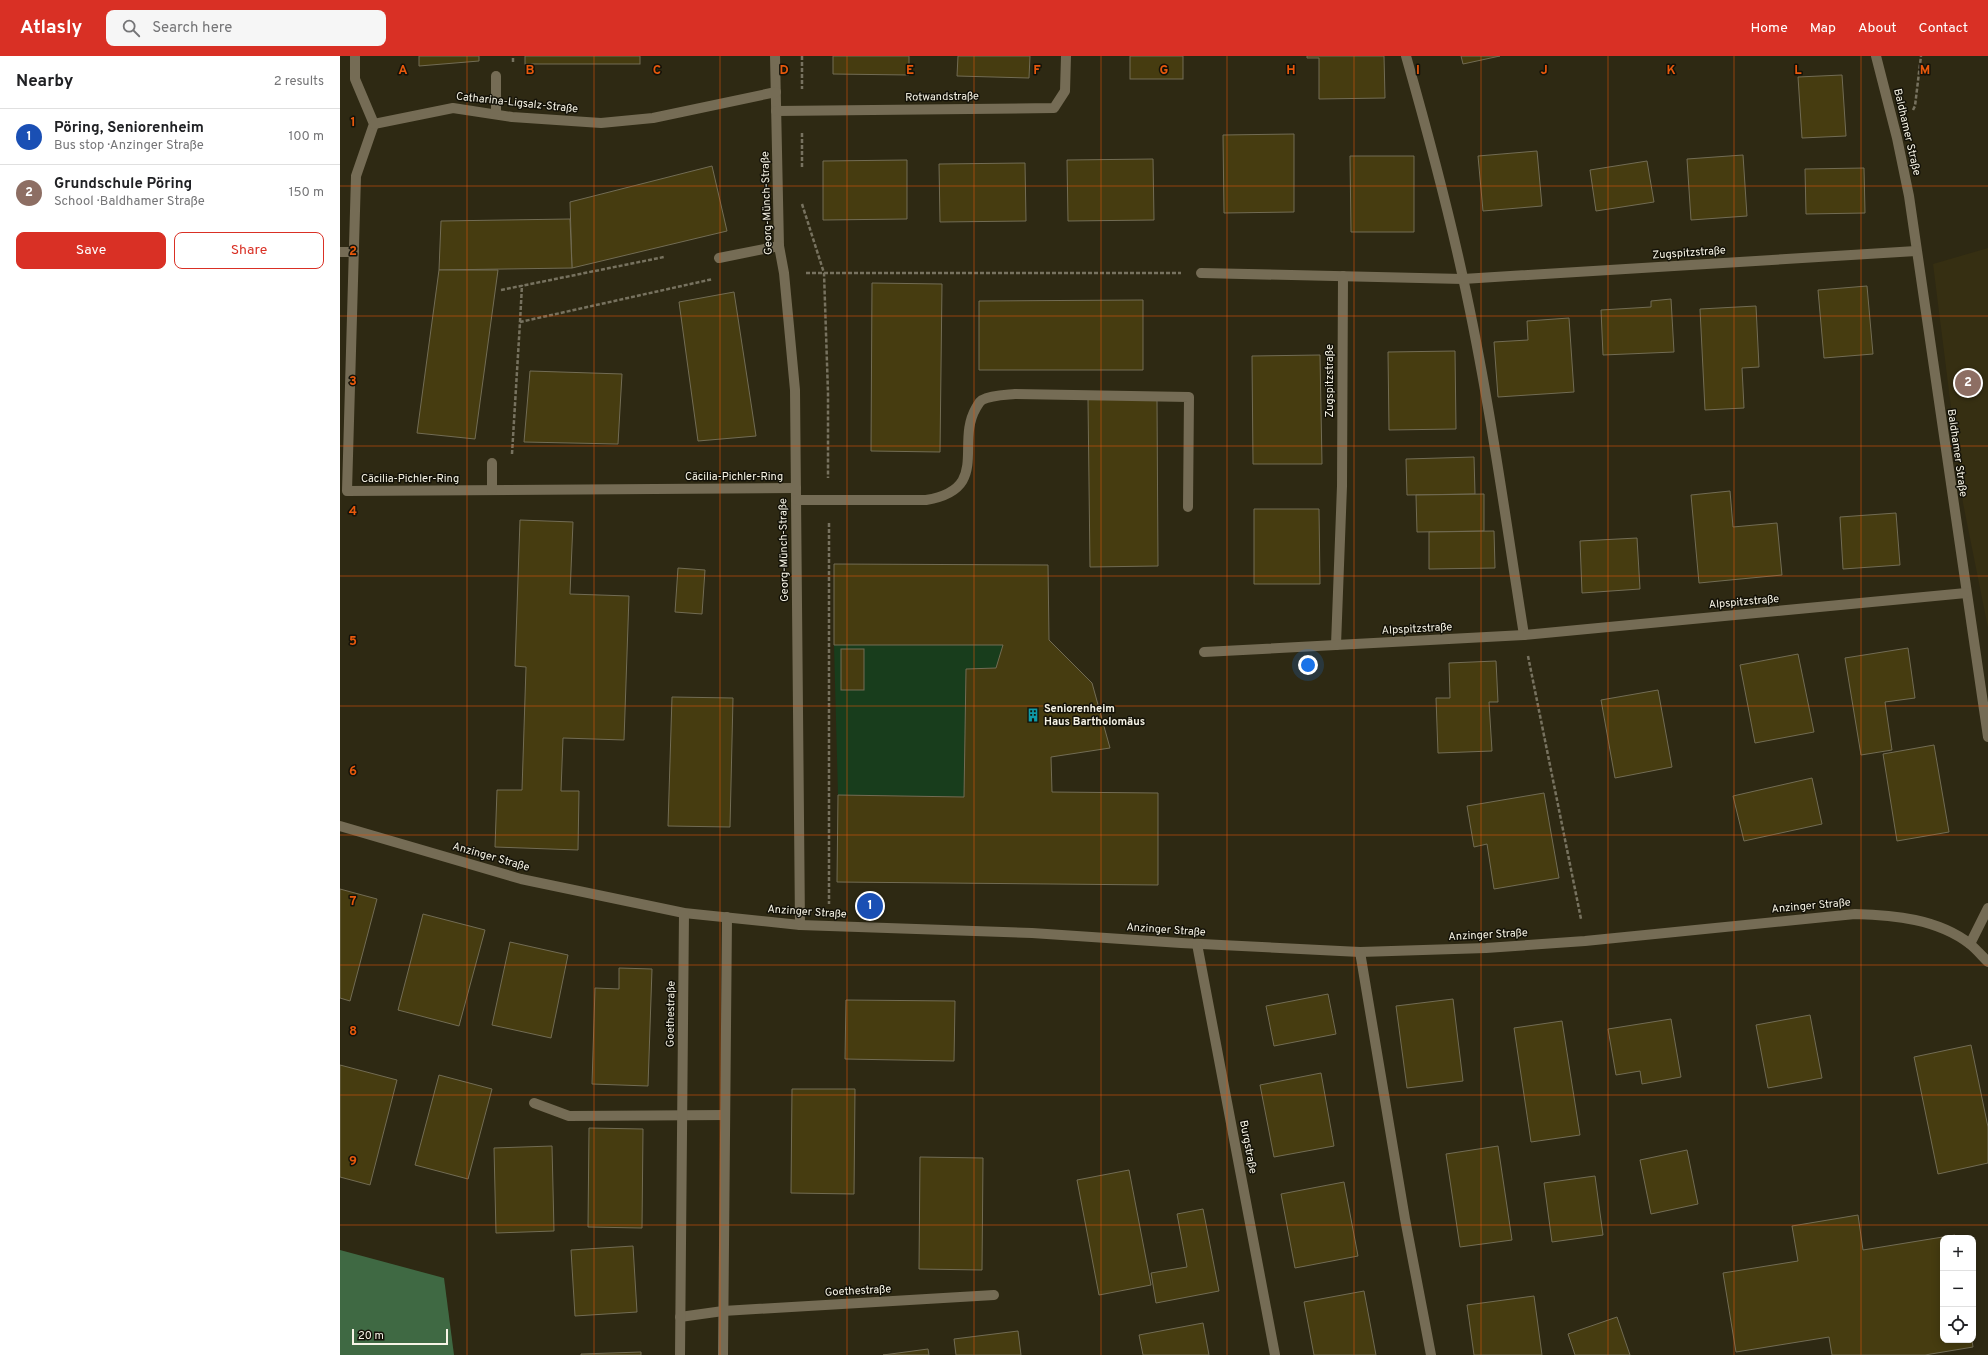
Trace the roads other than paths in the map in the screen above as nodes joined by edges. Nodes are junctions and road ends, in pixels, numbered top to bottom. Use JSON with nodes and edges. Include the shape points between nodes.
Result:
{"nodes":[{"id":1,"x":355,"y":56,"type":"edge"},
{"id":2,"x":775,"y":56,"type":"edge"},
{"id":3,"x":1066,"y":56,"type":"edge"},
{"id":4,"x":1406,"y":56,"type":"edge"},
{"id":5,"x":1876,"y":56,"type":"edge"},
{"id":6,"x":496,"y":76,"type":"dead end"},
{"id":7,"x":776,"y":92,"type":"junction"},
{"id":8,"x":776,"y":111,"type":"junction"},
{"id":9,"x":496,"y":114,"type":"junction"},
{"id":10,"x":374,"y":124,"type":"junction"},
{"id":11,"x":779,"y":246,"type":"junction"},
{"id":12,"x":1916,"y":251,"type":"junction"},
{"id":13,"x":340,"y":252,"type":"edge"},
{"id":14,"x":354,"y":252,"type":"junction"},
{"id":15,"x":719,"y":258,"type":"dead end"},
{"id":16,"x":1201,"y":273,"type":"road end"},
{"id":17,"x":1343,"y":276,"type":"junction"},
{"id":18,"x":1463,"y":279,"type":"junction"},
{"id":19,"x":492,"y":463,"type":"dead end"},
{"id":20,"x":796,"y":488,"type":"junction"},
{"id":21,"x":492,"y":490,"type":"junction"},
{"id":22,"x":796,"y":500,"type":"junction"},
{"id":23,"x":1188,"y":507,"type":"dead end"},
{"id":24,"x":1966,"y":593,"type":"junction"},
{"id":25,"x":1524,"y":635,"type":"junction"},
{"id":26,"x":1336,"y":645,"type":"junction"},
{"id":27,"x":1204,"y":652,"type":"dead end"},
{"id":28,"x":1988,"y":737,"type":"edge"},
{"id":29,"x":340,"y":826,"type":"edge"},
{"id":30,"x":1988,"y":908,"type":"edge"},
{"id":31,"x":684,"y":913,"type":"junction"},
{"id":32,"x":727,"y":917,"type":"junction"},
{"id":33,"x":800,"y":925,"type":"junction"},
{"id":34,"x":1197,"y":944,"type":"junction"},
{"id":35,"x":1970,"y":944,"type":"junction"},
{"id":36,"x":1360,"y":952,"type":"junction"},
{"id":37,"x":1988,"y":962,"type":"edge"},
{"id":38,"x":534,"y":1103,"type":"dead end"},
{"id":39,"x":682,"y":1115,"type":"junction"},
{"id":40,"x":725,"y":1115,"type":"junction"},
{"id":41,"x":994,"y":1295,"type":"dead end"},
{"id":42,"x":723,"y":1311,"type":"junction"},
{"id":43,"x":680,"y":1317,"type":"junction"},
{"id":44,"x":680,"y":1355,"type":"edge"},
{"id":45,"x":723,"y":1355,"type":"edge"},
{"id":46,"x":1275,"y":1355,"type":"edge"},
{"id":47,"x":1431,"y":1355,"type":"edge"}],
"edges":[{"from":1,"to":10,"type":"street","via":[[355,79]]},
{"from":2,"to":7,"type":"street","name":"Georg-Münch-Straße"},
{"from":3,"to":8,"type":"street","name":"Rotwandstraße","via":[[1065,91],[1054,108]]},
{"from":4,"to":18,"type":"street","via":[[1429,137]]},
{"from":5,"to":12,"type":"street","name":"Baldhamer Straße","via":[[1909,196]]},
{"from":6,"to":9,"type":"street"},
{"from":7,"to":8,"type":"street","name":"Georg-Münch-Straße"},
{"from":7,"to":9,"type":"street","name":"Catharina-Ligsalz-Straße","via":[[653,118],[601,123]]},
{"from":8,"to":11,"type":"street","name":"Georg-Münch-Straße"},
{"from":9,"to":10,"type":"street","name":"Catharina-Ligsalz-Straße","via":[[453,108]]},
{"from":10,"to":14,"type":"street","name":"Cäcilia-Pichler-Ring","via":[[356,176]]},
{"from":11,"to":15,"type":"street"},
{"from":11,"to":20,"type":"street","name":"Georg-Münch-Straße","via":[[784,272],[795,390]]},
{"from":12,"to":18,"type":"street","name":"Zugspitzstraße"},
{"from":12,"to":24,"type":"street","name":"Baldhamer Straße"},
{"from":13,"to":14,"type":"street"},
{"from":14,"to":21,"type":"street","name":"Cäcilia-Pichler-Ring","via":[[347,491]]},
{"from":16,"to":17,"type":"street","name":"Zugspitzstraße"},
{"from":17,"to":18,"type":"street","name":"Zugspitzstraße"},
{"from":17,"to":26,"type":"street","name":"Zugspitzstraße","via":[[1342,486]]},
{"from":18,"to":25,"type":"street","via":[[1493,439]]},
{"from":19,"to":21,"type":"street"},
{"from":20,"to":21,"type":"street","name":"Cäcilia-Pichler-Ring"},
{"from":20,"to":22,"type":"street","name":"Georg-Münch-Straße"},
{"from":22,"to":23,"type":"street","via":[[926,500],[942,497],[954,490],[968,465],[972,416],[980,401],[994,396],[1173,396],[1189,397]]},
{"from":22,"to":33,"type":"street","name":"Georg-Münch-Straße"},
{"from":24,"to":25,"type":"street","name":"Alpspitzstraße"},
{"from":24,"to":28,"type":"street","name":"Baldhamer Straße"},
{"from":25,"to":26,"type":"street","name":"Alpspitzstraße"},
{"from":26,"to":27,"type":"street","name":"Alpspitzstraße"},
{"from":29,"to":31,"type":"street","name":"Anzinger Straße","via":[[521,879]]},
{"from":30,"to":35,"type":"street"},
{"from":31,"to":32,"type":"street","name":"Anzinger Straße"},
{"from":31,"to":39,"type":"street","name":"Goethestraße"},
{"from":32,"to":33,"type":"street","name":"Anzinger Straße"},
{"from":32,"to":40,"type":"street"},
{"from":33,"to":34,"type":"street","name":"Anzinger Straße","via":[[1032,933]]},
{"from":34,"to":36,"type":"street","name":"Anzinger Straße"},
{"from":34,"to":46,"type":"street","name":"Burgstraße"},
{"from":35,"to":36,"type":"street","name":"Anzinger Straße","via":[[1940,928],[1916,920],[1855,914],[1585,941],[1486,948]]},
{"from":35,"to":37,"type":"street","name":"Anzinger Straße"},
{"from":36,"to":47,"type":"street","via":[[1405,1219]]},
{"from":38,"to":39,"type":"street","via":[[569,1116]]},
{"from":39,"to":40,"type":"street"},
{"from":39,"to":43,"type":"street","name":"Goethestraße"},
{"from":40,"to":42,"type":"street"},
{"from":41,"to":42,"type":"street","name":"Goethestraße"},
{"from":42,"to":43,"type":"street","name":"Goethestraße"},
{"from":42,"to":45,"type":"street"},
{"from":43,"to":44,"type":"street","name":"Goethestraße"}]}
